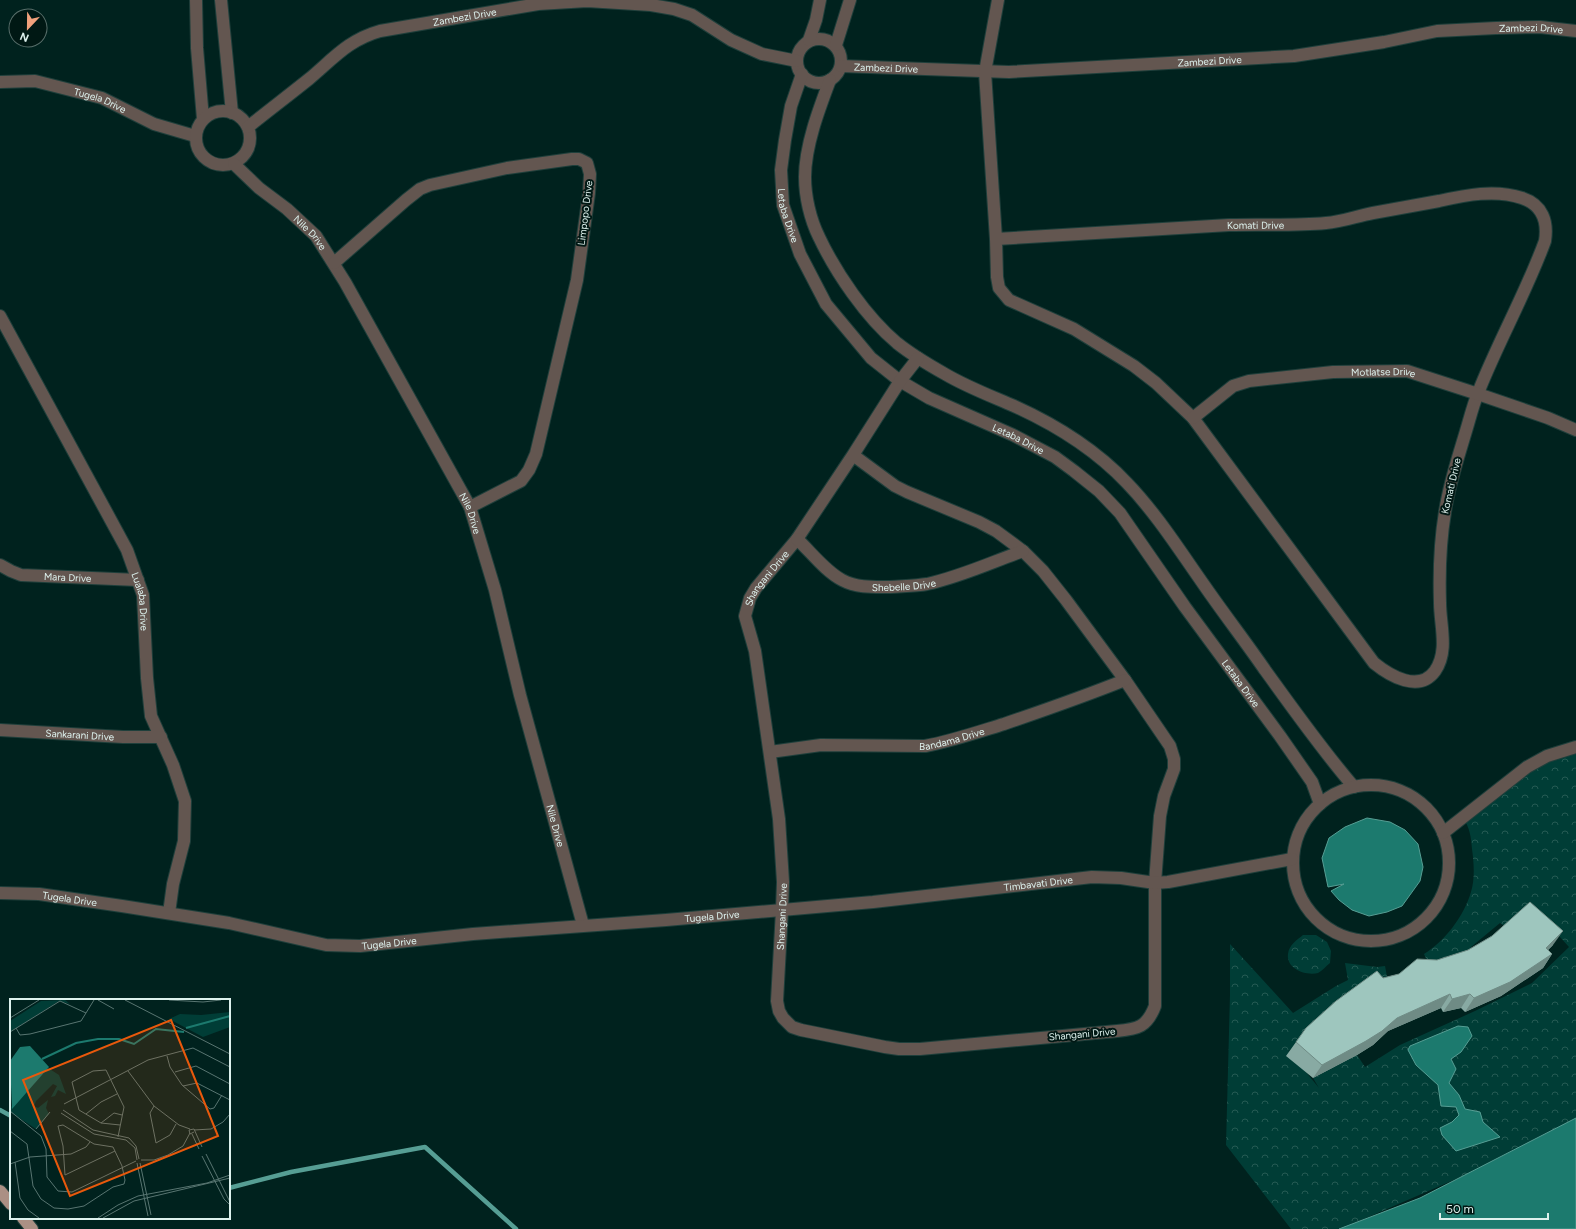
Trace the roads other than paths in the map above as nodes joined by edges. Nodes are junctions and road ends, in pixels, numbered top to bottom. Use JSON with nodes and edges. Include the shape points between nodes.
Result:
{"nodes":[{"id":1,"x":196,"y":0,"type":"edge"},
{"id":2,"x":221,"y":0,"type":"edge"},
{"id":3,"x":820,"y":0,"type":"edge"},
{"id":4,"x":849,"y":0,"type":"edge"},
{"id":5,"x":998,"y":0,"type":"edge"},
{"id":6,"x":1576,"y":30,"type":"edge"},
{"id":7,"x":809,"y":40,"type":"junction"},
{"id":8,"x":836,"y":45,"type":"junction"},
{"id":9,"x":796,"y":61,"type":"junction"},
{"id":10,"x":841,"y":66,"type":"junction"},
{"id":11,"x":985,"y":72,"type":"junction"},
{"id":12,"x":802,"y":74,"type":"junction"},
{"id":13,"x":830,"y":80,"type":"junction"},
{"id":14,"x":0,"y":82,"type":"edge"},
{"id":15,"x":232,"y":113,"type":"junction"},
{"id":16,"x":203,"y":119,"type":"junction"},
{"id":17,"x":248,"y":127,"type":"junction"},
{"id":18,"x":195,"y":136,"type":"junction"},
{"id":19,"x":234,"y":164,"type":"junction"},
{"id":20,"x":996,"y":239,"type":"junction"},
{"id":21,"x":334,"y":263,"type":"junction"},
{"id":22,"x":0,"y":316,"type":"edge"},
{"id":23,"x":918,"y":358,"type":"junction"},
{"id":24,"x":900,"y":380,"type":"junction"},
{"id":25,"x":1478,"y":394,"type":"junction"},
{"id":26,"x":1193,"y":418,"type":"junction"},
{"id":27,"x":1576,"y":430,"type":"edge"},
{"id":28,"x":853,"y":455,"type":"junction"},
{"id":29,"x":470,"y":507,"type":"junction"},
{"id":30,"x":797,"y":539,"type":"junction"},
{"id":31,"x":1023,"y":551,"type":"junction"},
{"id":32,"x":0,"y":565,"type":"edge"},
{"id":33,"x":138,"y":580,"type":"junction"},
{"id":34,"x":1124,"y":680,"type":"junction"},
{"id":35,"x":0,"y":730,"type":"edge"},
{"id":36,"x":161,"y":737,"type":"junction"},
{"id":37,"x":1576,"y":747,"type":"edge"},
{"id":38,"x":770,"y":752,"type":"junction"},
{"id":39,"x":1354,"y":787,"type":"junction"},
{"id":40,"x":1320,"y":804,"type":"junction"},
{"id":41,"x":1442,"y":833,"type":"junction"},
{"id":42,"x":1292,"y":859,"type":"junction"},
{"id":43,"x":1155,"y":883,"type":"junction"},
{"id":44,"x":0,"y":893,"type":"edge"},
{"id":45,"x":782,"y":910,"type":"junction"},
{"id":46,"x":169,"y":913,"type":"junction"},
{"id":47,"x":583,"y":925,"type":"junction"},
{"id":48,"x":0,"y":1191,"type":"edge"},
{"id":49,"x":10,"y":1203,"type":"edge"},
{"id":50,"x":24,"y":1219,"type":"edge"},
{"id":51,"x":32,"y":1229,"type":"edge"}],
"edges":[{"from":1,"to":16,"type":"street","via":[[196,48]]},
{"from":2,"to":15,"type":"street"},
{"from":3,"to":7,"type":"street"},
{"from":4,"to":8,"type":"street"},
{"from":5,"to":11,"type":"street","name":"Komati Drive"},
{"from":6,"to":11,"type":"street","name":"Zambezi Drive","via":[[1533,27],[1444,31],[1294,56]]},
{"from":7,"to":8,"type":"street","via":[[823,39]]},
{"from":7,"to":9,"type":"street","via":[[800,49]]},
{"from":8,"to":10,"type":"street","via":[[840,51]]},
{"from":9,"to":12,"type":"street"},
{"from":9,"to":17,"type":"street","name":"Zambezi Drive","via":[[768,56],[746,48],[692,15],[674,9],[587,1],[533,4],[380,31],[357,40]]},
{"from":10,"to":11,"type":"street","name":"Zambezi Drive"},
{"from":10,"to":13,"type":"street","via":[[839,72]]},
{"from":11,"to":20,"type":"street","name":"Komati Drive"},
{"from":12,"to":13,"type":"street","via":[[806,79],[817,83]]},
{"from":12,"to":24,"type":"street","name":"Letaba Drive","via":[[791,106],[785,140],[781,170],[783,205],[800,254],[826,304],[871,358]]},
{"from":13,"to":23,"type":"street","name":"Letaba Drive","via":[[806,161],[805,178],[809,209],[818,235],[854,295],[884,330]]},
{"from":14,"to":18,"type":"street","name":"Tugela Drive","via":[[35,81],[102,98],[154,124]]},
{"from":15,"to":16,"type":"street","via":[[219,111]]},
{"from":15,"to":17,"type":"street"},
{"from":16,"to":18,"type":"street","via":[[197,127]]},
{"from":17,"to":19,"type":"street","via":[[250,144],[247,152]]},
{"from":18,"to":19,"type":"street","via":[[196,146],[207,161],[216,165]]},
{"from":19,"to":21,"type":"street","name":"Nile Drive","via":[[305,225],[316,236]]},
{"from":20,"to":25,"type":"street","name":"Komati Drive","via":[[1231,225],[1326,223],[1472,194],[1498,194],[1523,198],[1532,202],[1542,214],[1546,228],[1545,241]]},
{"from":20,"to":26,"type":"street","name":"Komati Drive","via":[[997,277],[999,288],[1004,295],[1017,304],[1074,329],[1134,366]]},
{"from":21,"to":29,"type":"street","name":"Nile Drive"},
{"from":21,"to":29,"type":"street","name":"Limpopo Drive","via":[[406,200],[430,185],[507,168],[572,159],[587,163],[590,168],[577,280],[536,454],[521,481]]},
{"from":22,"to":33,"type":"street","name":"Lualaba Drive","via":[[127,550]]},
{"from":23,"to":24,"type":"street","name":"Shangani Drive"},
{"from":23,"to":39,"type":"street","name":"Letaba Drive","via":[[946,375],[1058,428],[1101,458],[1120,475],[1168,534],[1293,711]]},
{"from":24,"to":28,"type":"street","name":"Shangani Drive"},
{"from":24,"to":40,"type":"street","name":"Letaba Drive","via":[[929,398],[1028,442],[1055,457],[1092,486],[1120,513],[1312,782]]},
{"from":25,"to":26,"type":"street","name":"Motlatse Drive","via":[[1407,372],[1333,372],[1241,382],[1232,386]]},
{"from":25,"to":26,"type":"street","name":"Komati Drive","via":[[1452,476],[1440,543],[1443,642],[1441,654],[1435,671],[1426,679],[1415,681],[1403,681],[1387,674],[1374,663]]},
{"from":25,"to":27,"type":"street","name":"Motlatse Drive"},
{"from":28,"to":30,"type":"street","name":"Shangani Drive"},
{"from":28,"to":31,"type":"street","name":"Shangani Drive","via":[[901,489],[979,522]]},
{"from":29,"to":47,"type":"street","name":"Nile Drive"},
{"from":30,"to":31,"type":"street","name":"Shebelle Drive","via":[[841,579],[865,587],[927,584]]},
{"from":30,"to":38,"type":"street","name":"Shangani Drive","via":[[756,588],[745,616],[756,651]]},
{"from":31,"to":34,"type":"street","name":"Shangani Drive","via":[[1066,600]]},
{"from":32,"to":33,"type":"street","name":"Mara Drive","via":[[21,575]]},
{"from":33,"to":36,"type":"street","name":"Lualaba Drive","via":[[144,602],[151,716]]},
{"from":34,"to":38,"type":"street","name":"Bandama Drive","via":[[1058,706],[940,743],[925,746],[820,745]]},
{"from":34,"to":43,"type":"street","name":"Shangani Drive","via":[[1170,746],[1174,759],[1174,769],[1160,816]]},
{"from":35,"to":36,"type":"street","name":"Sankarani Drive"},
{"from":36,"to":46,"type":"street","name":"Lualaba Drive","via":[[185,801],[184,840]]},
{"from":37,"to":41,"type":"street","via":[[1547,756],[1527,767]]},
{"from":38,"to":45,"type":"street","name":"Shangani Drive","via":[[779,819]]},
{"from":39,"to":40,"type":"street"},
{"from":39,"to":41,"type":"street","via":[[1384,787],[1406,794],[1434,817]]},
{"from":40,"to":42,"type":"street","via":[[1306,820],[1296,839]]},
{"from":41,"to":42,"type":"street","via":[[1449,860],[1445,888],[1432,912],[1411,931],[1385,941],[1356,940],[1330,931],[1309,912],[1296,887]]},
{"from":42,"to":43,"type":"street","name":"Timbavati Drive"},
{"from":43,"to":45,"type":"street","name":"Timbavati Drive","via":[[1092,877]]},
{"from":43,"to":45,"type":"street","name":"Shangani Drive","via":[[1155,1006],[1143,1025],[1118,1031],[920,1049],[899,1049],[813,1033],[792,1027],[782,1018],[777,1001],[777,985]]},
{"from":44,"to":46,"type":"street","name":"Tugela Drive","via":[[39,894]]},
{"from":45,"to":47,"type":"street","name":"Tugela Drive"},
{"from":46,"to":47,"type":"street","name":"Tugela Drive","via":[[336,946],[360,946]]},
{"from":48,"to":49,"type":"main road"},
{"from":50,"to":51,"type":"main road"}]}
